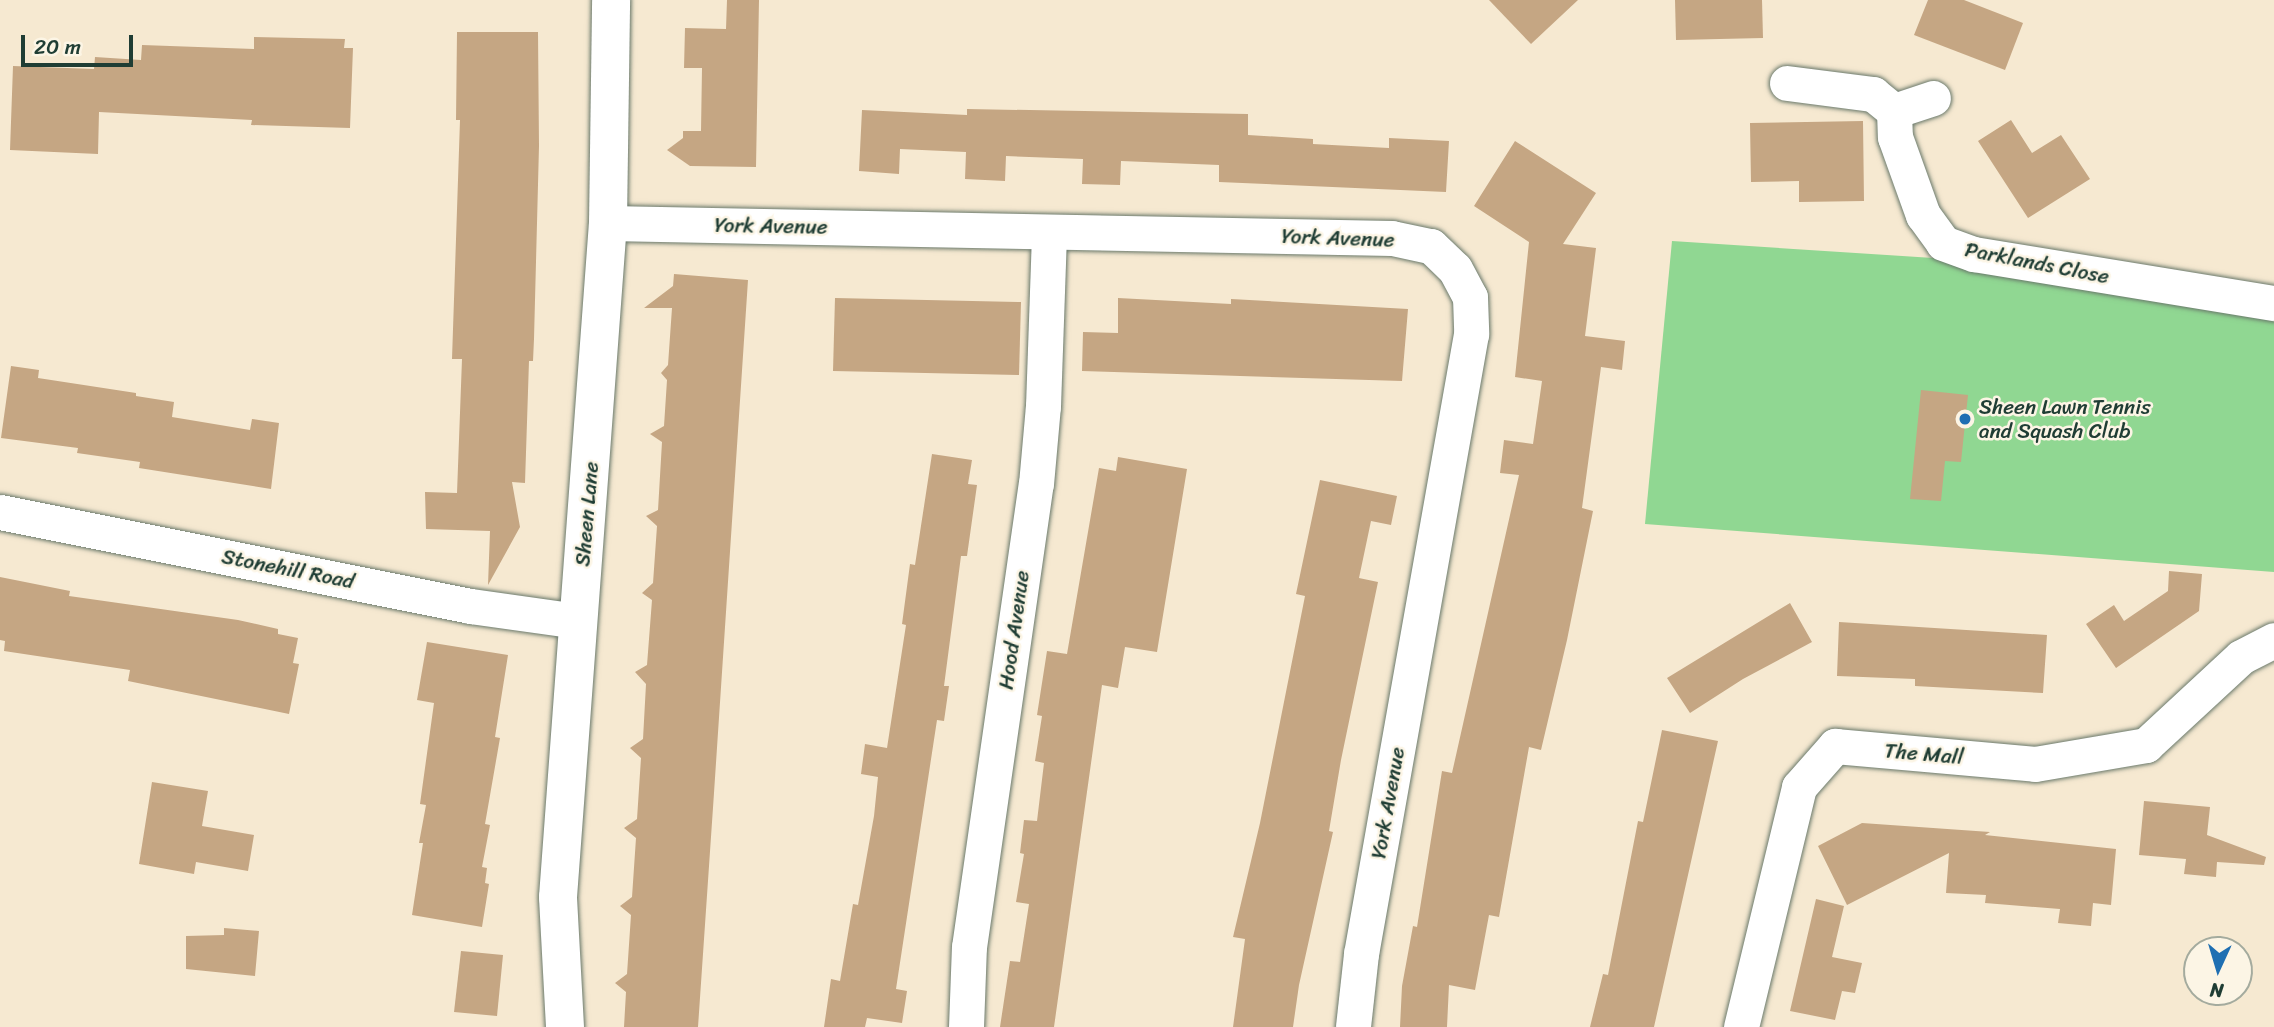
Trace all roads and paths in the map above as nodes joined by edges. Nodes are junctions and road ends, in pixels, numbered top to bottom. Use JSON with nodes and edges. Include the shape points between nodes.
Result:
{"nodes":[{"id":1,"x":611,"y":0,"type":"edge"},
{"id":2,"x":1787,"y":83,"type":"dead end"},
{"id":3,"x":1933,"y":98,"type":"dead end"},
{"id":4,"x":1894,"y":111,"type":"junction"},
{"id":5,"x":608,"y":223,"type":"junction"},
{"id":6,"x":1049,"y":232,"type":"junction"},
{"id":7,"x":2274,"y":303,"type":"edge"},
{"id":8,"x":0,"y":512,"type":"edge"},
{"id":9,"x":578,"y":621,"type":"junction"},
{"id":10,"x":2274,"y":640,"type":"edge"},
{"id":11,"x":565,"y":1027,"type":"edge"},
{"id":12,"x":966,"y":1027,"type":"edge"},
{"id":13,"x":1353,"y":1027,"type":"edge"},
{"id":14,"x":1741,"y":1027,"type":"edge"}],
"edges":[{"from":1,"to":5,"type":"main road","name":"Sheen Lane"},
{"from":2,"to":4,"type":"street","via":[[1873,94]]},
{"from":3,"to":4,"type":"street"},
{"from":4,"to":7,"type":"street","name":"Parklands Close","via":[[1895,136],[1923,215],[1943,243],[1974,254]]},
{"from":5,"to":6,"type":"street","name":"York Avenue"},
{"from":5,"to":9,"type":"main road","name":"Sheen Lane"},
{"from":6,"to":12,"type":"street","name":"Hood Avenue","via":[[1036,484],[969,947]]},
{"from":6,"to":13,"type":"street","name":"York Avenue","via":[[1392,238],[1431,246],[1455,269],[1470,297],[1471,334],[1457,427],[1361,954]]},
{"from":8,"to":9,"type":"street","name":"Stonehill Road","via":[[471,606]]},
{"from":9,"to":11,"type":"main road","name":"Sheen Lane","via":[[558,897]]},
{"from":10,"to":14,"type":"street","name":"The Mall","via":[[2241,657],[2146,745],[2035,764],[1835,746],[1799,787]]}]}
